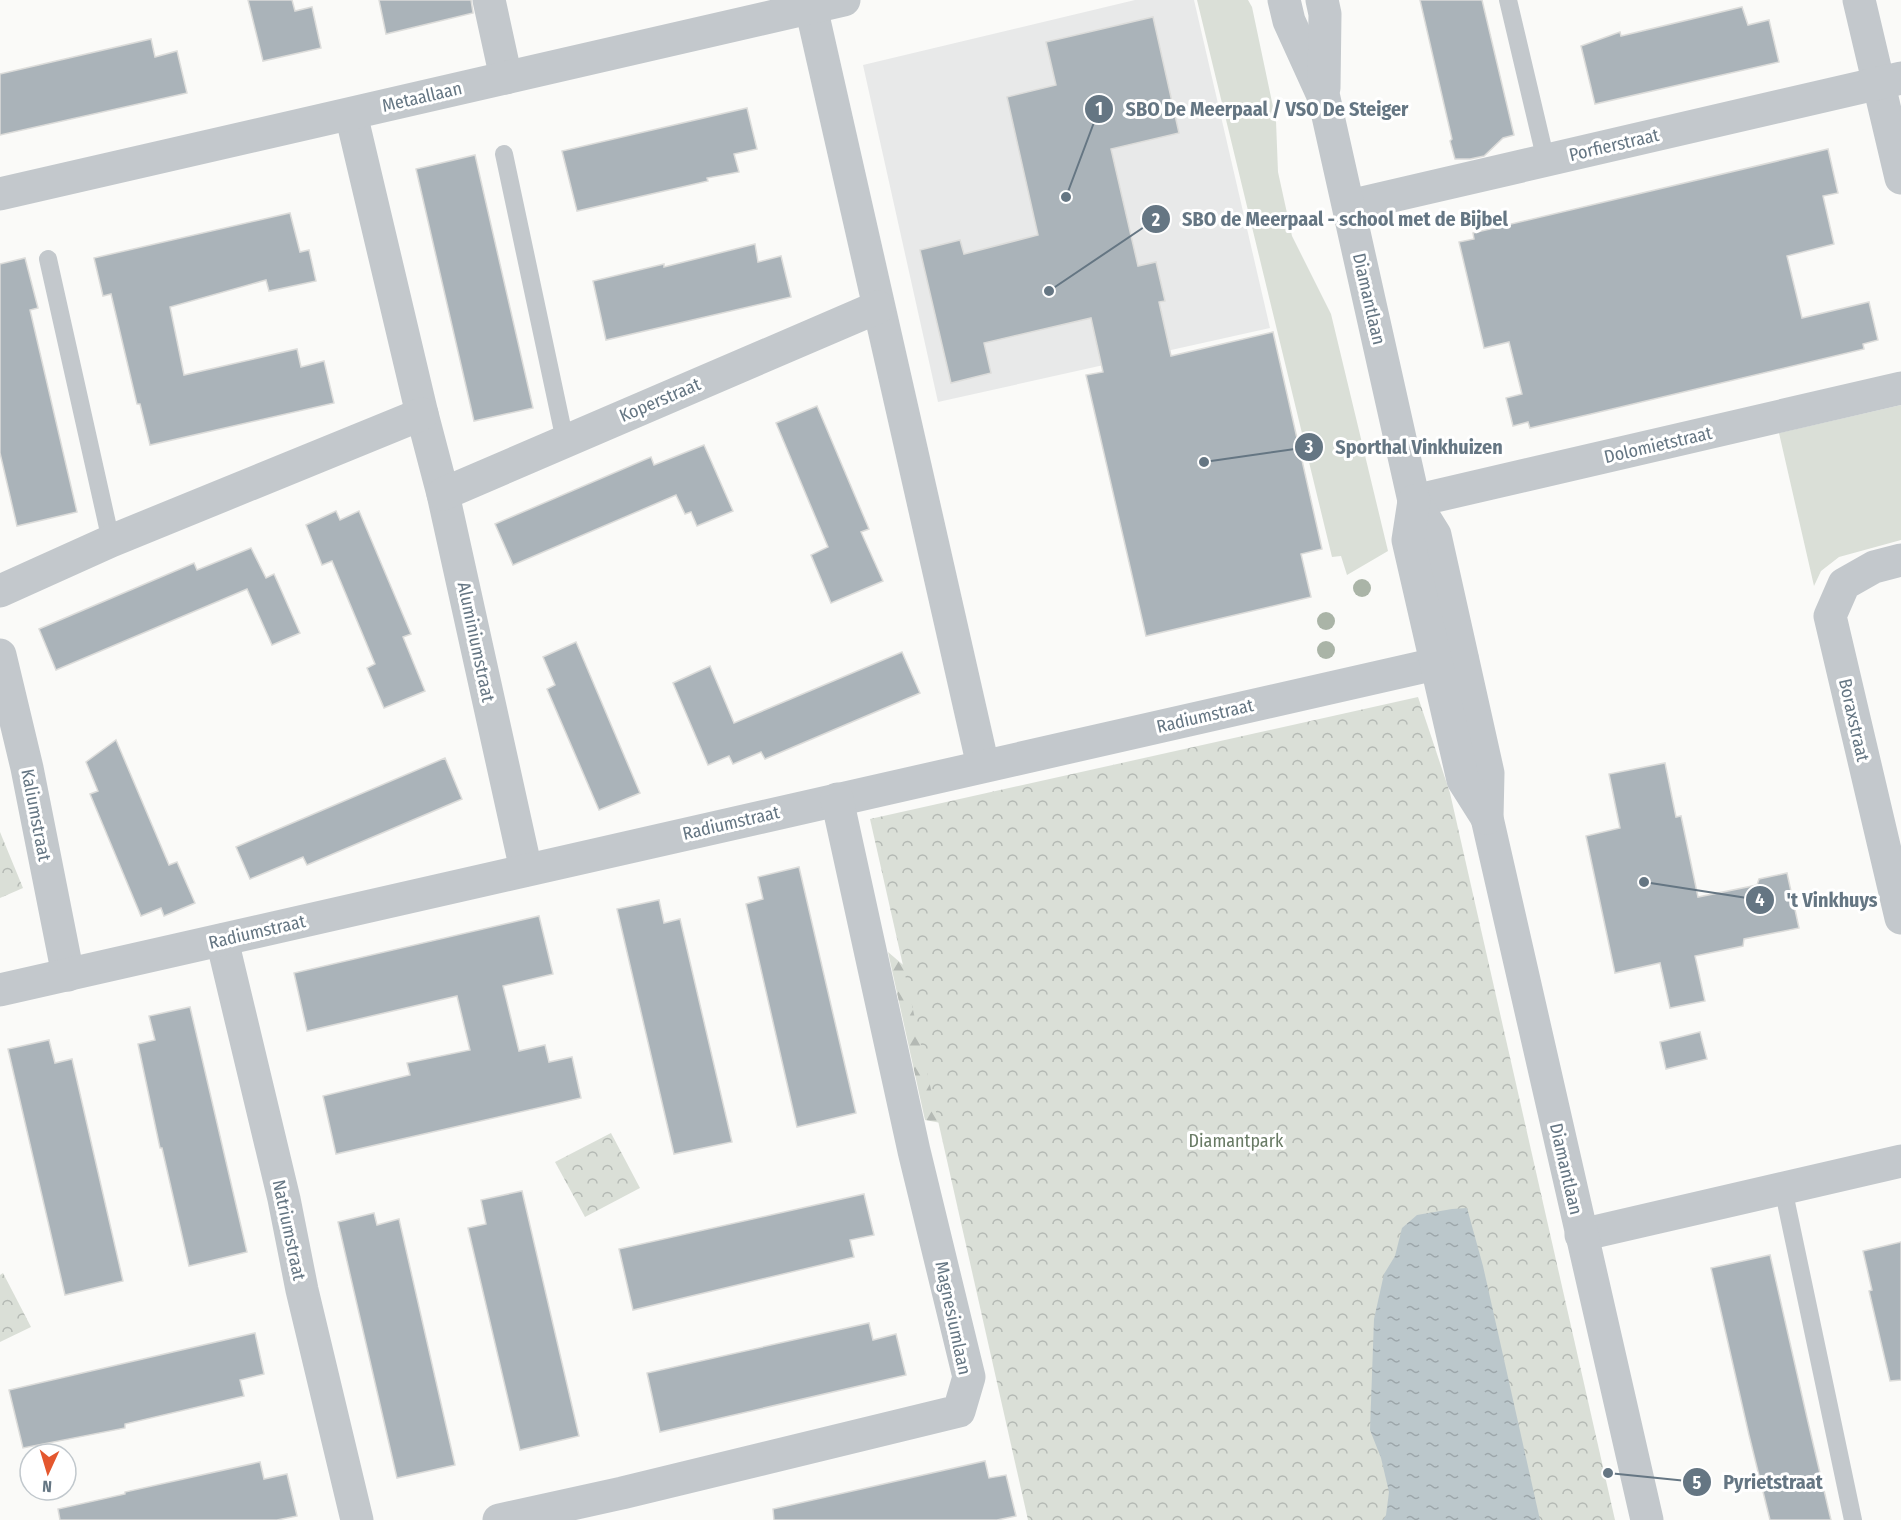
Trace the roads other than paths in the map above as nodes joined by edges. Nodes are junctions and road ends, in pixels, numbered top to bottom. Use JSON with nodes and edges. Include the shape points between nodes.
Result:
{"nodes":[{"id":1,"x":489,"y":0,"type":"edge"},
{"id":2,"x":844,"y":0,"type":"edge"},
{"id":3,"x":1284,"y":0,"type":"edge"},
{"id":4,"x":1322,"y":0,"type":"edge"},
{"id":5,"x":1508,"y":0,"type":"edge"},
{"id":6,"x":1859,"y":0,"type":"edge"},
{"id":7,"x":811,"y":7,"type":"junction"},
{"id":8,"x":507,"y":78,"type":"junction"},
{"id":9,"x":1890,"y":81,"type":"edge"},
{"id":10,"x":1324,"y":98,"type":"junction"},
{"id":11,"x":351,"y":114,"type":"junction"},
{"id":12,"x":504,"y":154,"type":"dead end"},
{"id":13,"x":1546,"y":161,"type":"junction"},
{"id":14,"x":1901,"y":178,"type":"edge"},
{"id":15,"x":0,"y":194,"type":"edge"},
{"id":16,"x":1349,"y":206,"type":"junction"},
{"id":17,"x":48,"y":259,"type":"dead end"},
{"id":18,"x":878,"y":307,"type":"junction"},
{"id":19,"x":1901,"y":388,"type":"edge"},
{"id":20,"x":422,"y":414,"type":"junction"},
{"id":21,"x":565,"y":441,"type":"junction"},
{"id":22,"x":443,"y":494,"type":"junction"},
{"id":23,"x":1414,"y":501,"type":"junction"},
{"id":24,"x":111,"y":541,"type":"junction"},
{"id":25,"x":1901,"y":560,"type":"edge"},
{"id":26,"x":0,"y":591,"type":"edge"},
{"id":27,"x":0,"y":655,"type":"edge"},
{"id":28,"x":1449,"y":661,"type":"junction"},
{"id":29,"x":983,"y":766,"type":"junction"},
{"id":30,"x":837,"y":799,"type":"junction"},
{"id":31,"x":526,"y":870,"type":"junction"},
{"id":32,"x":1901,"y":918,"type":"edge"},
{"id":33,"x":222,"y":940,"type":"junction"},
{"id":34,"x":68,"y":975,"type":"junction"},
{"id":35,"x":0,"y":990,"type":"edge"},
{"id":36,"x":1901,"y":1161,"type":"edge"},
{"id":37,"x":1783,"y":1188,"type":"junction"},
{"id":38,"x":1581,"y":1235,"type":"junction"},
{"id":39,"x":357,"y":1520,"type":"edge"},
{"id":40,"x":499,"y":1520,"type":"edge"},
{"id":41,"x":1647,"y":1520,"type":"edge"},
{"id":42,"x":1853,"y":1520,"type":"edge"}],
"edges":[{"from":1,"to":8,"type":"street"},
{"from":2,"to":7,"type":"street","name":"Metaallaan"},
{"from":3,"to":10,"type":"street","name":"Diamantlaan","via":[[1289,21]]},
{"from":4,"to":10,"type":"street","name":"Diamantlaan"},
{"from":5,"to":13,"type":"lane"},
{"from":6,"to":9,"type":"street"},
{"from":7,"to":8,"type":"street","name":"Metaallaan"},
{"from":7,"to":18,"type":"street"},
{"from":8,"to":11,"type":"street","name":"Metaallaan"},
{"from":9,"to":13,"type":"street","name":"Porfierstraat"},
{"from":9,"to":14,"type":"street"},
{"from":10,"to":16,"type":"street","name":"Diamantlaan"},
{"from":11,"to":15,"type":"street","name":"Metaallaan"},
{"from":11,"to":20,"type":"street","name":"Aluminiumstraat"},
{"from":12,"to":21,"type":"lane"},
{"from":13,"to":16,"type":"street","name":"Porfierstraat"},
{"from":16,"to":23,"type":"street","name":"Diamantlaan"},
{"from":17,"to":24,"type":"lane"},
{"from":18,"to":21,"type":"street","name":"Koperstraat"},
{"from":18,"to":29,"type":"street"},
{"from":19,"to":23,"type":"street","name":"Dolomietstraat"},
{"from":20,"to":22,"type":"street","name":"Aluminiumstraat"},
{"from":20,"to":24,"type":"street"},
{"from":21,"to":22,"type":"street","name":"Koperstraat"},
{"from":22,"to":31,"type":"street","name":"Aluminiumstraat"},
{"from":23,"to":28,"type":"street","name":"Diamantlaan","via":[[1408,540]]},
{"from":24,"to":26,"type":"street"},
{"from":25,"to":32,"type":"street","name":"Boraxstraat","via":[[1874,567],[1844,584],[1830,616]]},
{"from":27,"to":34,"type":"street","name":"Kaliumstraat"},
{"from":28,"to":29,"type":"street","name":"Radiumstraat"},
{"from":28,"to":38,"type":"street","name":"Diamantlaan","via":[[1463,780],[1487,818]]},
{"from":29,"to":30,"type":"street","name":"Radiumstraat"},
{"from":30,"to":31,"type":"street","name":"Radiumstraat"},
{"from":30,"to":40,"type":"street","name":"Magnesiumlaan","via":[[914,1151],[969,1377],[959,1411]]},
{"from":31,"to":33,"type":"street","name":"Radiumstraat"},
{"from":33,"to":34,"type":"street","name":"Radiumstraat"},
{"from":33,"to":39,"type":"street","name":"Natriumstraat"},
{"from":34,"to":35,"type":"street","name":"Radiumstraat"},
{"from":36,"to":37,"type":"street"},
{"from":37,"to":38,"type":"street"},
{"from":37,"to":42,"type":"lane"},
{"from":38,"to":41,"type":"street","name":"Diamantlaan"}]}
